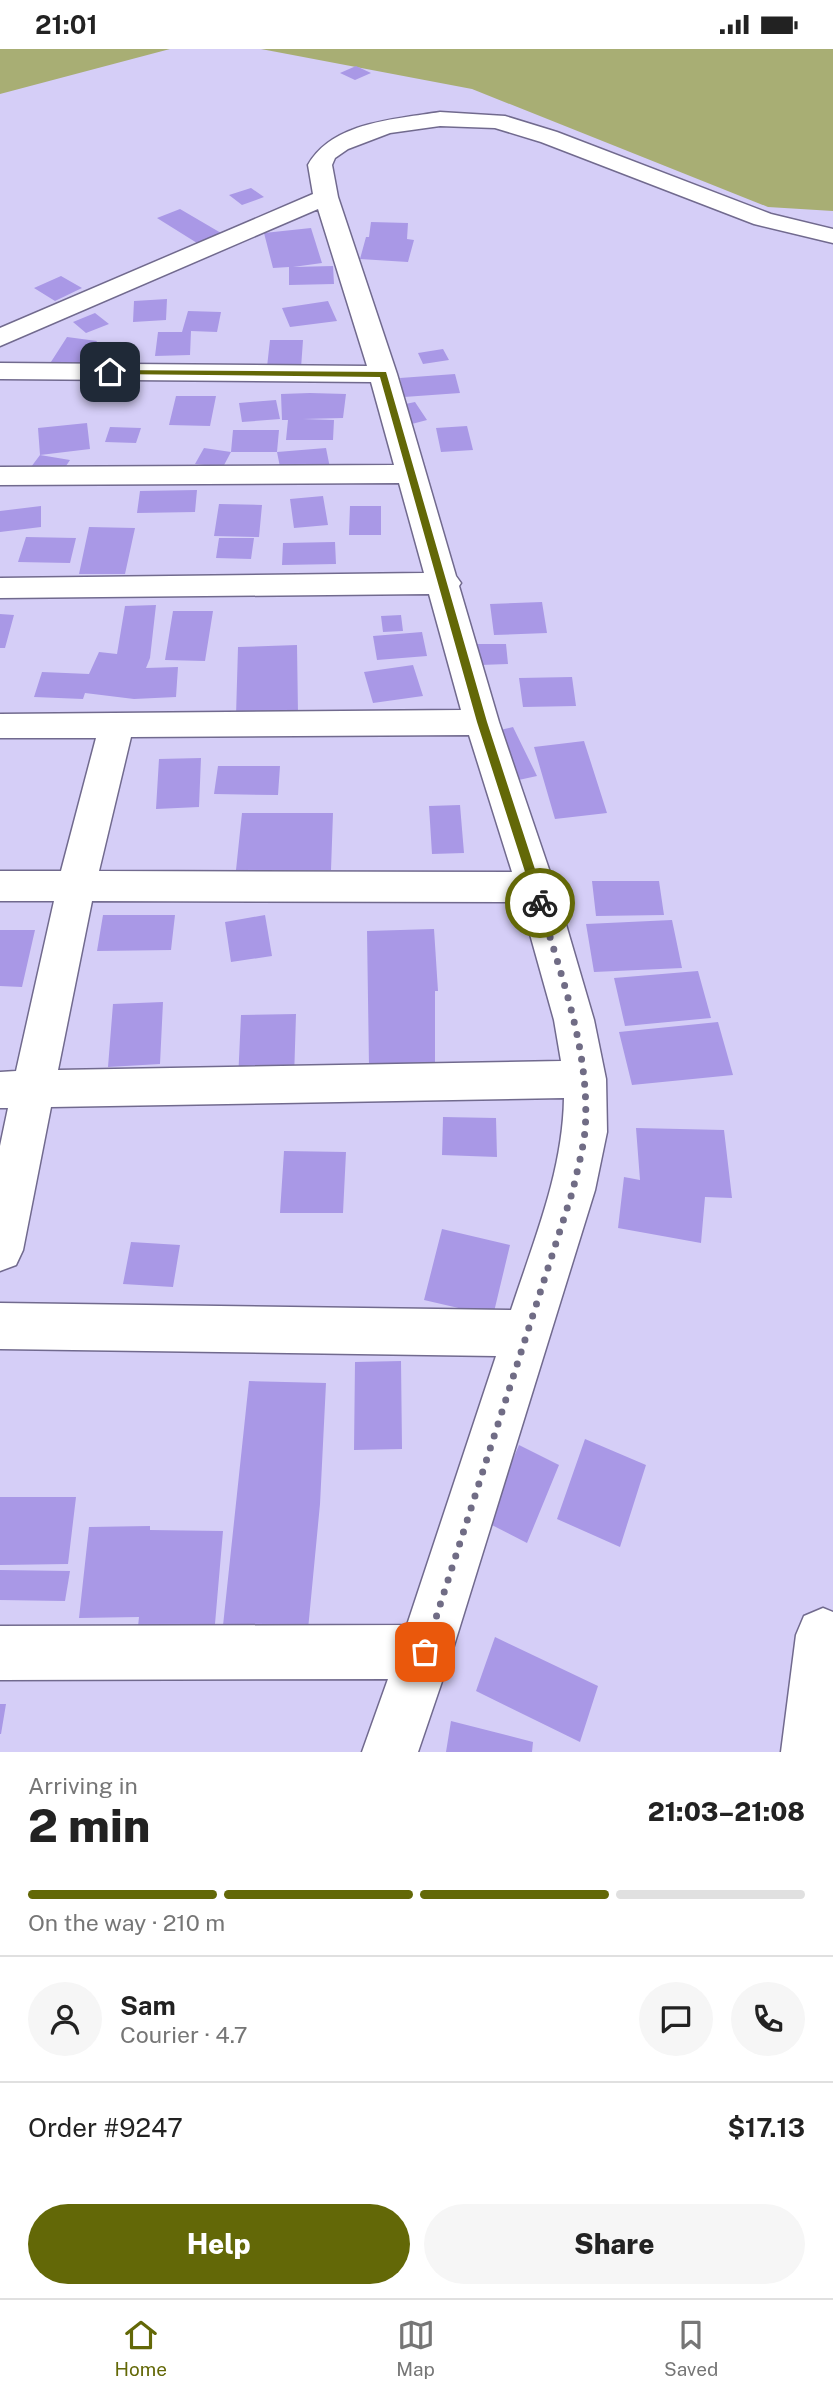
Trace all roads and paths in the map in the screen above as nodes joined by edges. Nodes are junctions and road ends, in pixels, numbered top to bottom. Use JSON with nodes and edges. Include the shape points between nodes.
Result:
{"nodes":[{"id":1,"x":457,"y":99,"type":"dead end"},
{"id":2,"x":397,"y":104,"type":"dead end"},
{"id":3,"x":497,"y":121,"type":"junction"},
{"id":4,"x":360,"y":135,"type":"junction"},
{"id":5,"x":326,"y":197,"type":"junction"},
{"id":6,"x":833,"y":236,"type":"edge"},
{"id":7,"x":0,"y":338,"type":"edge"},
{"id":8,"x":0,"y":371,"type":"edge"},
{"id":9,"x":383,"y":374,"type":"junction"},
{"id":10,"x":410,"y":474,"type":"junction"},
{"id":11,"x":0,"y":476,"type":"edge"},
{"id":12,"x":444,"y":583,"type":"junction"},
{"id":13,"x":0,"y":588,"type":"edge"},
{"id":14,"x":482,"y":722,"type":"junction"},
{"id":15,"x":117,"y":725,"type":"junction"},
{"id":16,"x":0,"y":726,"type":"edge"},
{"id":17,"x":0,"y":886,"type":"edge"},
{"id":18,"x":76,"y":887,"type":"junction"},
{"id":19,"x":536,"y":887,"type":"junction"},
{"id":20,"x":585,"y":1079,"type":"junction"},
{"id":21,"x":17,"y":1090,"type":"edge"},
{"id":22,"x":0,"y":1250,"type":"edge"},
{"id":23,"x":0,"y":1327,"type":"edge"},
{"id":24,"x":526,"y":1333,"type":"junction"},
{"id":25,"x":823,"y":1635,"type":"dead end"},
{"id":26,"x":425,"y":1652,"type":"junction"},
{"id":27,"x":0,"y":1653,"type":"edge"},
{"id":28,"x":390,"y":1752,"type":"edge"},
{"id":29,"x":809,"y":1752,"type":"edge"}],
"edges":[{"from":1,"to":3,"type":"street","via":[[479,107]]},
{"from":2,"to":4,"type":"street","via":[[382,112]]},
{"from":3,"to":4,"type":"street","via":[[412,121]]},
{"from":3,"to":6,"type":"street","via":[[763,219]]},
{"from":4,"to":5,"type":"street","via":[[326,154],[320,165]]},
{"from":5,"to":7,"type":"street"},
{"from":5,"to":9,"type":"street"},
{"from":8,"to":9,"type":"street"},
{"from":9,"to":10,"type":"street"},
{"from":10,"to":11,"type":"street"},
{"from":10,"to":12,"type":"street"},
{"from":12,"to":13,"type":"street"},
{"from":12,"to":14,"type":"street"},
{"from":14,"to":15,"type":"street"},
{"from":14,"to":19,"type":"street"},
{"from":15,"to":16,"type":"street"},
{"from":15,"to":18,"type":"street"},
{"from":17,"to":18,"type":"street"},
{"from":18,"to":19,"type":"street"},
{"from":18,"to":21,"type":"street"},
{"from":19,"to":20,"type":"street","via":[[574,1020]]},
{"from":20,"to":21,"type":"street"},
{"from":20,"to":24,"type":"street","via":[[585,1132],[573,1190]]},
{"from":21,"to":22,"type":"street"},
{"from":23,"to":24,"type":"street"},
{"from":24,"to":26,"type":"street"},
{"from":25,"to":29,"type":"street"},
{"from":26,"to":27,"type":"street"},
{"from":26,"to":28,"type":"street"}]}
